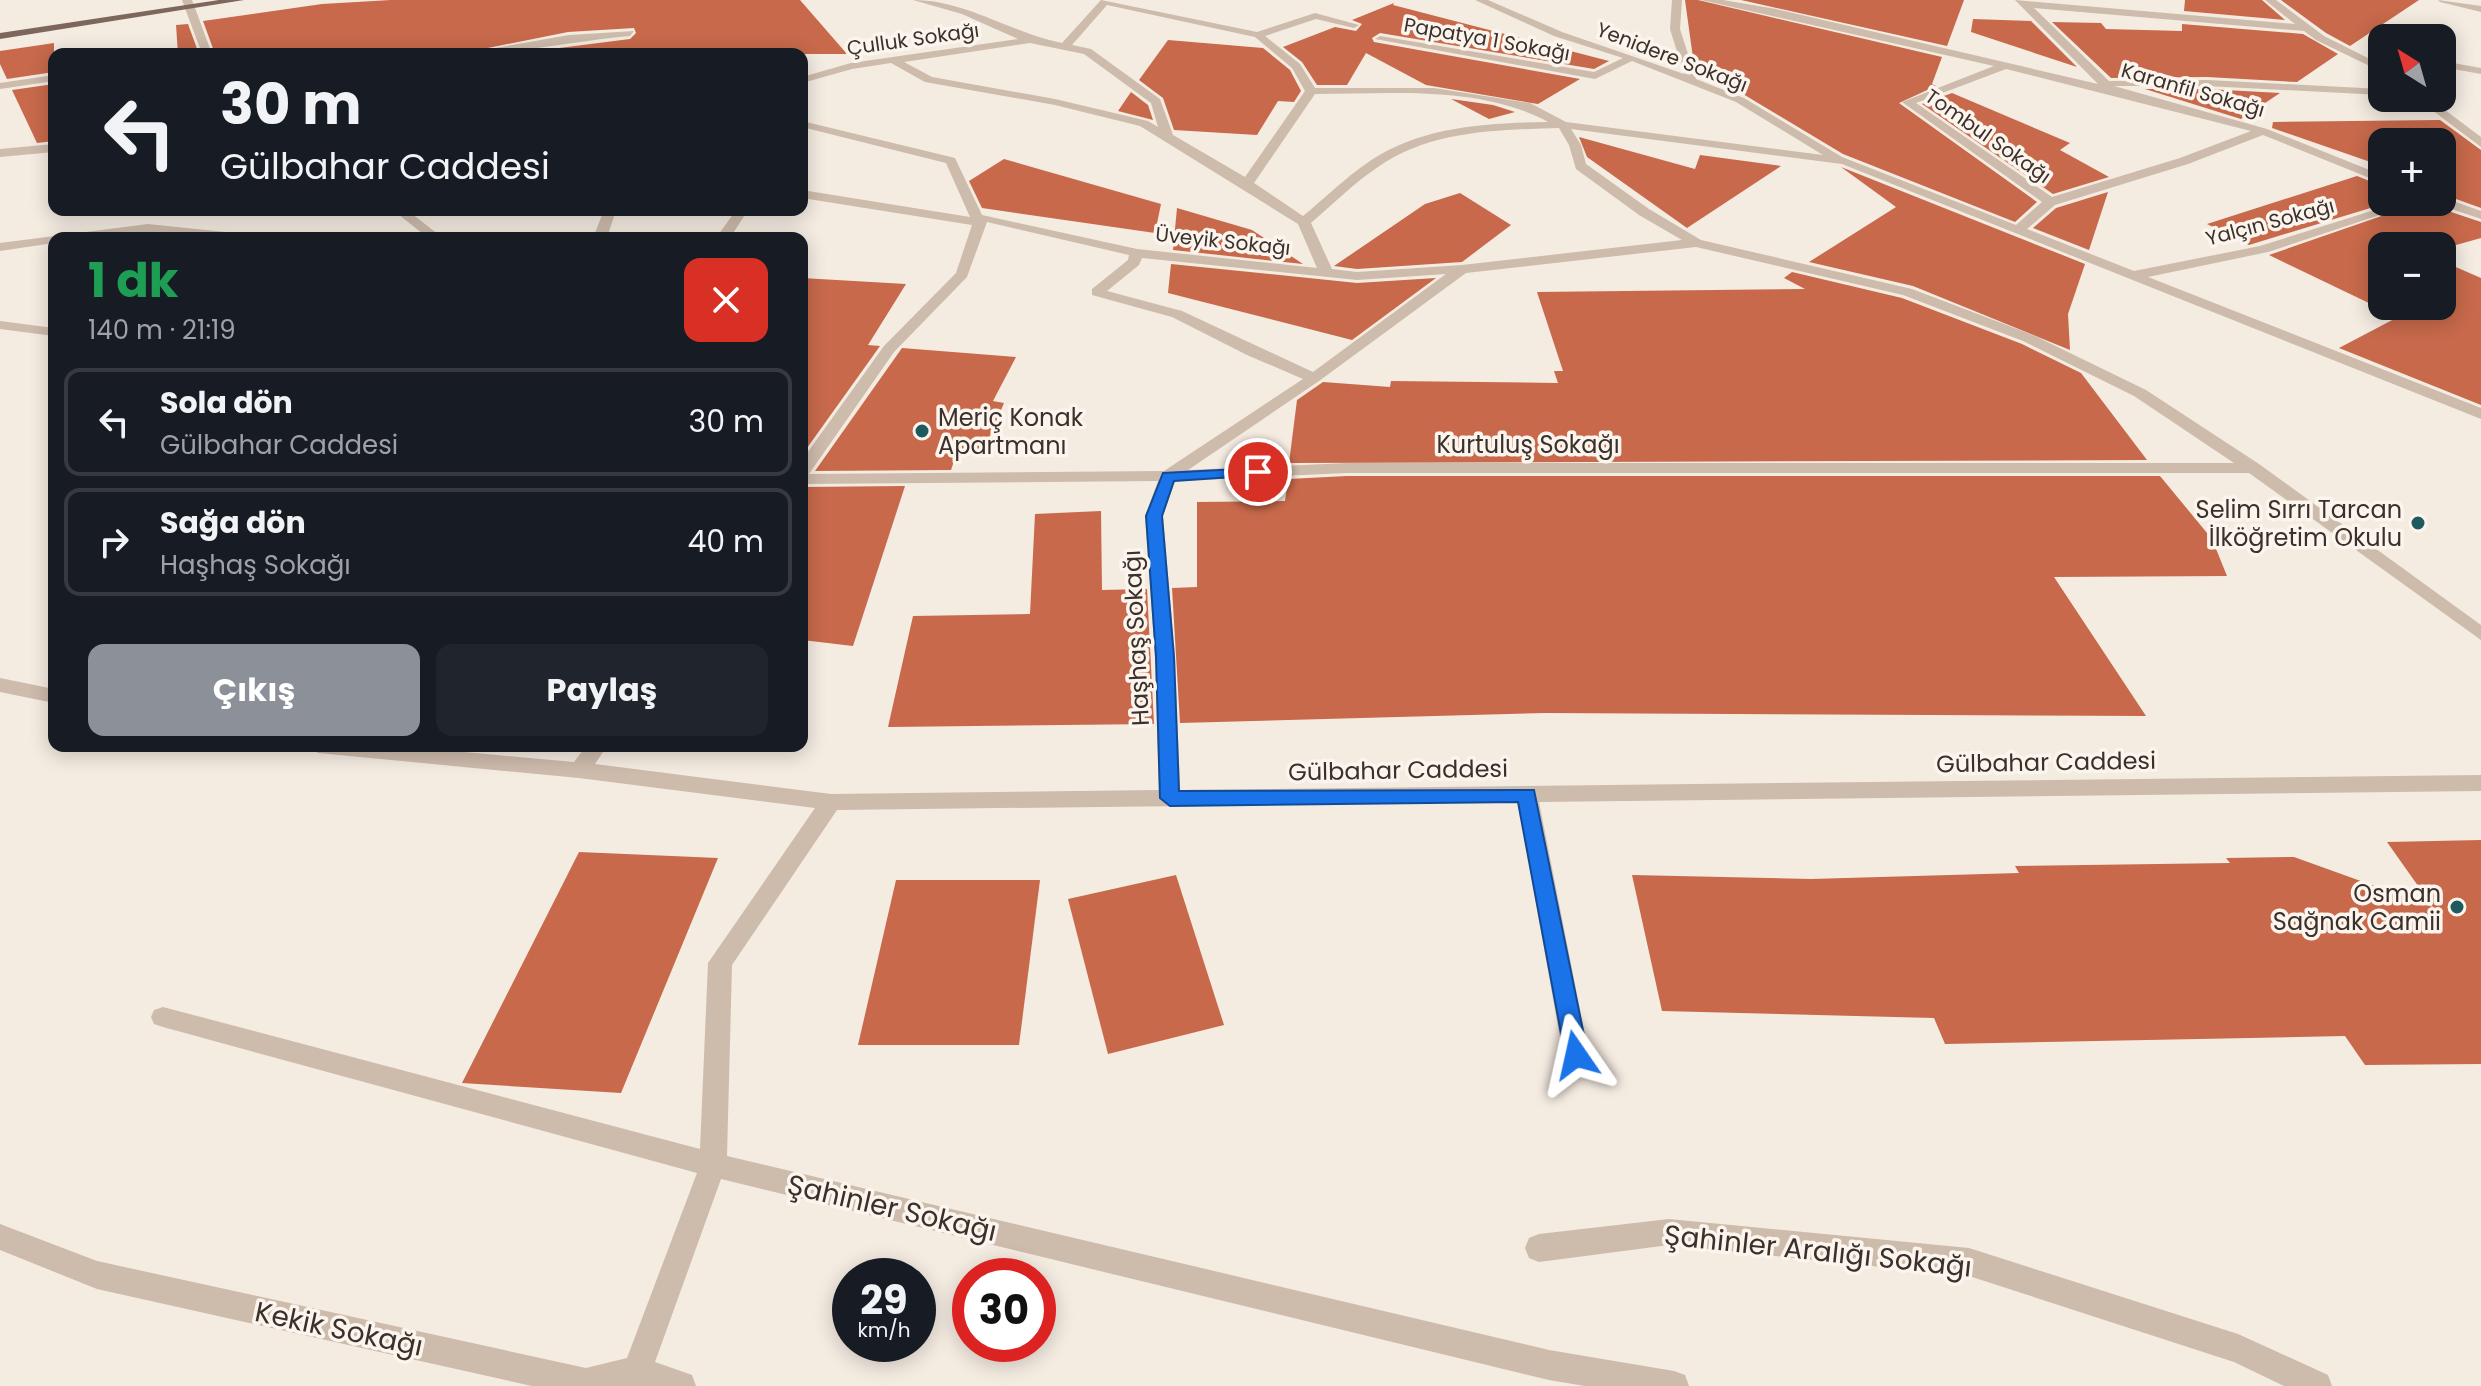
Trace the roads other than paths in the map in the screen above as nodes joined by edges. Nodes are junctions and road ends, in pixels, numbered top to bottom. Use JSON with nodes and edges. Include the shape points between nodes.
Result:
{"nodes":[{"id":1,"x":174,"y":0,"type":"edge"},
{"id":2,"x":239,"y":0,"type":"edge"},
{"id":3,"x":925,"y":0,"type":"edge"},
{"id":4,"x":1480,"y":0,"type":"edge"},
{"id":5,"x":1677,"y":0,"type":"edge"},
{"id":6,"x":1706,"y":0,"type":"edge"},
{"id":7,"x":2270,"y":0,"type":"edge"},
{"id":8,"x":2443,"y":0,"type":"edge"},
{"id":9,"x":1106,"y":1,"type":"edge"},
{"id":10,"x":2021,"y":2,"type":"edge"},
{"id":11,"x":188,"y":3,"type":"edge"},
{"id":12,"x":2481,"y":9,"type":"edge"},
{"id":13,"x":1354,"y":25,"type":"dead end"},
{"id":14,"x":0,"y":27,"type":"edge"},
{"id":15,"x":2306,"y":28,"type":"junction"},
{"id":16,"x":630,"y":33,"type":"dead end"},
{"id":17,"x":1258,"y":35,"type":"junction"},
{"id":18,"x":0,"y":36,"type":"edge"},
{"id":19,"x":2320,"y":38,"type":"junction"},
{"id":20,"x":1380,"y":39,"type":"dead end"},
{"id":21,"x":1030,"y":40,"type":"junction"},
{"id":22,"x":1066,"y":45,"type":"junction"},
{"id":23,"x":203,"y":48,"type":"edge"},
{"id":24,"x":505,"y":48,"type":"edge"},
{"id":25,"x":2366,"y":49,"type":"dead end"},
{"id":26,"x":1632,"y":57,"type":"junction"},
{"id":27,"x":895,"y":61,"type":"junction"},
{"id":28,"x":2368,"y":62,"type":"edge"},
{"id":29,"x":2002,"y":67,"type":"junction"},
{"id":30,"x":2456,"y":67,"type":"edge"},
{"id":31,"x":2481,"y":71,"type":"edge"},
{"id":32,"x":808,"y":78,"type":"edge"},
{"id":33,"x":48,"y":79,"type":"edge"},
{"id":34,"x":1691,"y":79,"type":"junction"},
{"id":35,"x":0,"y":86,"type":"edge"},
{"id":36,"x":2108,"y":86,"type":"junction"},
{"id":37,"x":1311,"y":91,"type":"junction"},
{"id":38,"x":2368,"y":91,"type":"edge"},
{"id":39,"x":2440,"y":112,"type":"edge"},
{"id":40,"x":808,"y":125,"type":"edge"},
{"id":41,"x":1563,"y":125,"type":"junction"},
{"id":42,"x":2263,"y":131,"type":"junction"},
{"id":43,"x":1168,"y":138,"type":"junction"},
{"id":44,"x":2481,"y":143,"type":"edge"},
{"id":45,"x":48,"y":149,"type":"edge"},
{"id":46,"x":0,"y":153,"type":"edge"},
{"id":47,"x":1844,"y":161,"type":"junction"},
{"id":48,"x":2368,"y":173,"type":"edge"},
{"id":49,"x":1247,"y":184,"type":"junction"},
{"id":50,"x":808,"y":195,"type":"edge"},
{"id":51,"x":2050,"y":202,"type":"junction"},
{"id":52,"x":2456,"y":206,"type":"edge"},
{"id":53,"x":2481,"y":215,"type":"edge"},
{"id":54,"x":407,"y":216,"type":"edge"},
{"id":55,"x":2368,"y":216,"type":"edge"},
{"id":56,"x":982,"y":220,"type":"junction"},
{"id":57,"x":1304,"y":222,"type":"junction"},
{"id":58,"x":2019,"y":229,"type":"junction"},
{"id":59,"x":113,"y":232,"type":"edge"},
{"id":60,"x":187,"y":232,"type":"edge"},
{"id":61,"x":428,"y":232,"type":"edge"},
{"id":62,"x":48,"y":240,"type":"edge"},
{"id":63,"x":1696,"y":243,"type":"junction"},
{"id":64,"x":0,"y":247,"type":"edge"},
{"id":65,"x":1137,"y":253,"type":"junction"},
{"id":66,"x":1462,"y":269,"type":"junction"},
{"id":67,"x":1326,"y":272,"type":"junction"},
{"id":68,"x":2137,"y":275,"type":"junction"},
{"id":69,"x":0,"y":325,"type":"edge"},
{"id":70,"x":48,"y":331,"type":"edge"},
{"id":71,"x":1314,"y":378,"type":"junction"},
{"id":72,"x":2481,"y":414,"type":"edge"},
{"id":73,"x":808,"y":464,"type":"edge"},
{"id":74,"x":2253,"y":468,"type":"junction"},
{"id":75,"x":1168,"y":476,"type":"junction"},
{"id":76,"x":808,"y":479,"type":"edge"},
{"id":77,"x":2481,"y":634,"type":"edge"},
{"id":78,"x":0,"y":685,"type":"edge"},
{"id":79,"x":48,"y":695,"type":"edge"},
{"id":80,"x":383,"y":752,"type":"edge"},
{"id":81,"x":592,"y":752,"type":"edge"},
{"id":82,"x":579,"y":770,"type":"junction"},
{"id":83,"x":2481,"y":783,"type":"edge"},
{"id":84,"x":1527,"y":795,"type":"junction"},
{"id":85,"x":1170,"y":798,"type":"junction"},
{"id":86,"x":831,"y":802,"type":"junction"},
{"id":87,"x":163,"y":1017,"type":"dead end"},
{"id":88,"x":1576,"y":1055,"type":"dead end"},
{"id":89,"x":713,"y":1165,"type":"junction"},
{"id":90,"x":0,"y":1237,"type":"edge"},
{"id":91,"x":1539,"y":1248,"type":"dead end"},
{"id":92,"x":637,"y":1371,"type":"junction"},
{"id":93,"x":681,"y":1386,"type":"edge"},
{"id":94,"x":1674,"y":1386,"type":"edge"},
{"id":95,"x":2317,"y":1386,"type":"edge"}],
"edges":[{"from":1,"to":14,"type":"main road"},
{"from":2,"to":11,"type":"main road"},
{"from":3,"to":21,"type":"street"},
{"from":4,"to":26,"type":"street","name":"Yenidere Sokağı","via":[[1558,34]]},
{"from":5,"to":34,"type":"street","via":[[1673,8],[1679,42]]},
{"from":6,"to":29,"type":"street"},
{"from":7,"to":15,"type":"street"},
{"from":8,"to":12,"type":"street"},
{"from":9,"to":17,"type":"street"},
{"from":9,"to":22,"type":"street"},
{"from":10,"to":15,"type":"street"},
{"from":10,"to":36,"type":"street","name":"Karanfil Sokağı"},
{"from":11,"to":18,"type":"main road"},
{"from":11,"to":23,"type":"street"},
{"from":13,"to":17,"type":"street","via":[[1315,16]]},
{"from":15,"to":19,"type":"street"},
{"from":16,"to":24,"type":"street"},
{"from":17,"to":37,"type":"street","via":[[1296,66]]},
{"from":19,"to":25,"type":"street"},
{"from":19,"to":28,"type":"street"},
{"from":20,"to":26,"type":"street","name":"Papatya 1 Sokağı","via":[[1595,76]]},
{"from":21,"to":22,"type":"street"},
{"from":21,"to":27,"type":"street","name":"Çulluk Sokağı"},
{"from":22,"to":43,"type":"street","via":[[1087,51],[1156,101]]},
{"from":26,"to":34,"type":"street","name":"Yenidere Sokağı"},
{"from":27,"to":32,"type":"street","name":"Çulluk Sokağı"},
{"from":27,"to":43,"type":"street","via":[[929,80],[1144,123]]},
{"from":29,"to":36,"type":"street"},
{"from":29,"to":51,"type":"street","name":"Tombul Sokağı","via":[[1908,102]]},
{"from":30,"to":31,"type":"street"},
{"from":33,"to":35,"type":"street"},
{"from":34,"to":47,"type":"street","name":"Yenidere Sokağı","via":[[1740,100]]},
{"from":36,"to":38,"type":"street","via":[[2207,83]]},
{"from":36,"to":42,"type":"street","name":"Karanfil Sokağı"},
{"from":37,"to":41,"type":"street","via":[[1434,91],[1526,105]]},
{"from":37,"to":49,"type":"street"},
{"from":39,"to":44,"type":"street"},
{"from":40,"to":56,"type":"street","via":[[951,161]]},
{"from":41,"to":47,"type":"street"},
{"from":41,"to":57,"type":"street","via":[[1496,126],[1420,142],[1377,162]]},
{"from":41,"to":63,"type":"street","via":[[1580,166]]},
{"from":42,"to":48,"type":"street","name":"Karanfil Sokağı"},
{"from":42,"to":51,"type":"street"},
{"from":43,"to":49,"type":"street"},
{"from":45,"to":46,"type":"street"},
{"from":47,"to":58,"type":"street"},
{"from":49,"to":57,"type":"street"},
{"from":50,"to":56,"type":"street","name":"Üveyik Sokağı"},
{"from":51,"to":58,"type":"street"},
{"from":52,"to":53,"type":"street"},
{"from":54,"to":61,"type":"street"},
{"from":55,"to":68,"type":"street","name":"Yalçın Sokağı","via":[[2263,249]]},
{"from":56,"to":65,"type":"street","name":"Üveyik Sokağı"},
{"from":56,"to":73,"type":"street","via":[[962,274],[889,349]]},
{"from":57,"to":67,"type":"street"},
{"from":58,"to":68,"type":"street"},
{"from":59,"to":60,"type":"street"},
{"from":62,"to":64,"type":"street"},
{"from":63,"to":66,"type":"street","name":"Üveyik Sokağı"},
{"from":63,"to":74,"type":"street","via":[[1907,292],[2028,338],[2140,393]]},
{"from":65,"to":67,"type":"street","name":"Üveyik Sokağı"},
{"from":65,"to":71,"type":"street","via":[[1134,262],[1097,292],[1177,314]]},
{"from":66,"to":67,"type":"street","name":"Üveyik Sokağı","via":[[1357,276]]},
{"from":66,"to":71,"type":"street"},
{"from":68,"to":72,"type":"street"},
{"from":69,"to":70,"type":"street"},
{"from":71,"to":75,"type":"street"},
{"from":74,"to":75,"type":"street","name":"Kurtuluş Sokağı","via":[[1347,468]]},
{"from":74,"to":77,"type":"street"},
{"from":75,"to":76,"type":"street","name":"Kurtuluş Sokağı"},
{"from":75,"to":85,"type":"street","name":"Haşhaş Sokağı","via":[[1154,516]]},
{"from":78,"to":79,"type":"street"},
{"from":80,"to":82,"type":"street","name":"Gülbahar Caddesi"},
{"from":81,"to":82,"type":"street"},
{"from":82,"to":86,"type":"street","name":"Gülbahar Caddesi"},
{"from":83,"to":84,"type":"street","name":"Gülbahar Caddesi"},
{"from":84,"to":85,"type":"street","name":"Gülbahar Caddesi"},
{"from":84,"to":88,"type":"street"},
{"from":85,"to":86,"type":"street","name":"Gülbahar Caddesi"},
{"from":86,"to":89,"type":"street","via":[[720,963]]},
{"from":87,"to":89,"type":"street","name":"Şahinler Sokağı"},
{"from":89,"to":92,"type":"street"},
{"from":89,"to":94,"type":"street","name":"Şahinler Sokağı","via":[[1549,1365]]},
{"from":90,"to":92,"type":"street","name":"Kekik Sokağı","via":[[97,1275],[586,1383]]},
{"from":91,"to":95,"type":"street","name":"Şahinler Aralığı Sokağı","via":[[1669,1232],[1969,1262],[2238,1349]]},
{"from":92,"to":93,"type":"street"}]}
